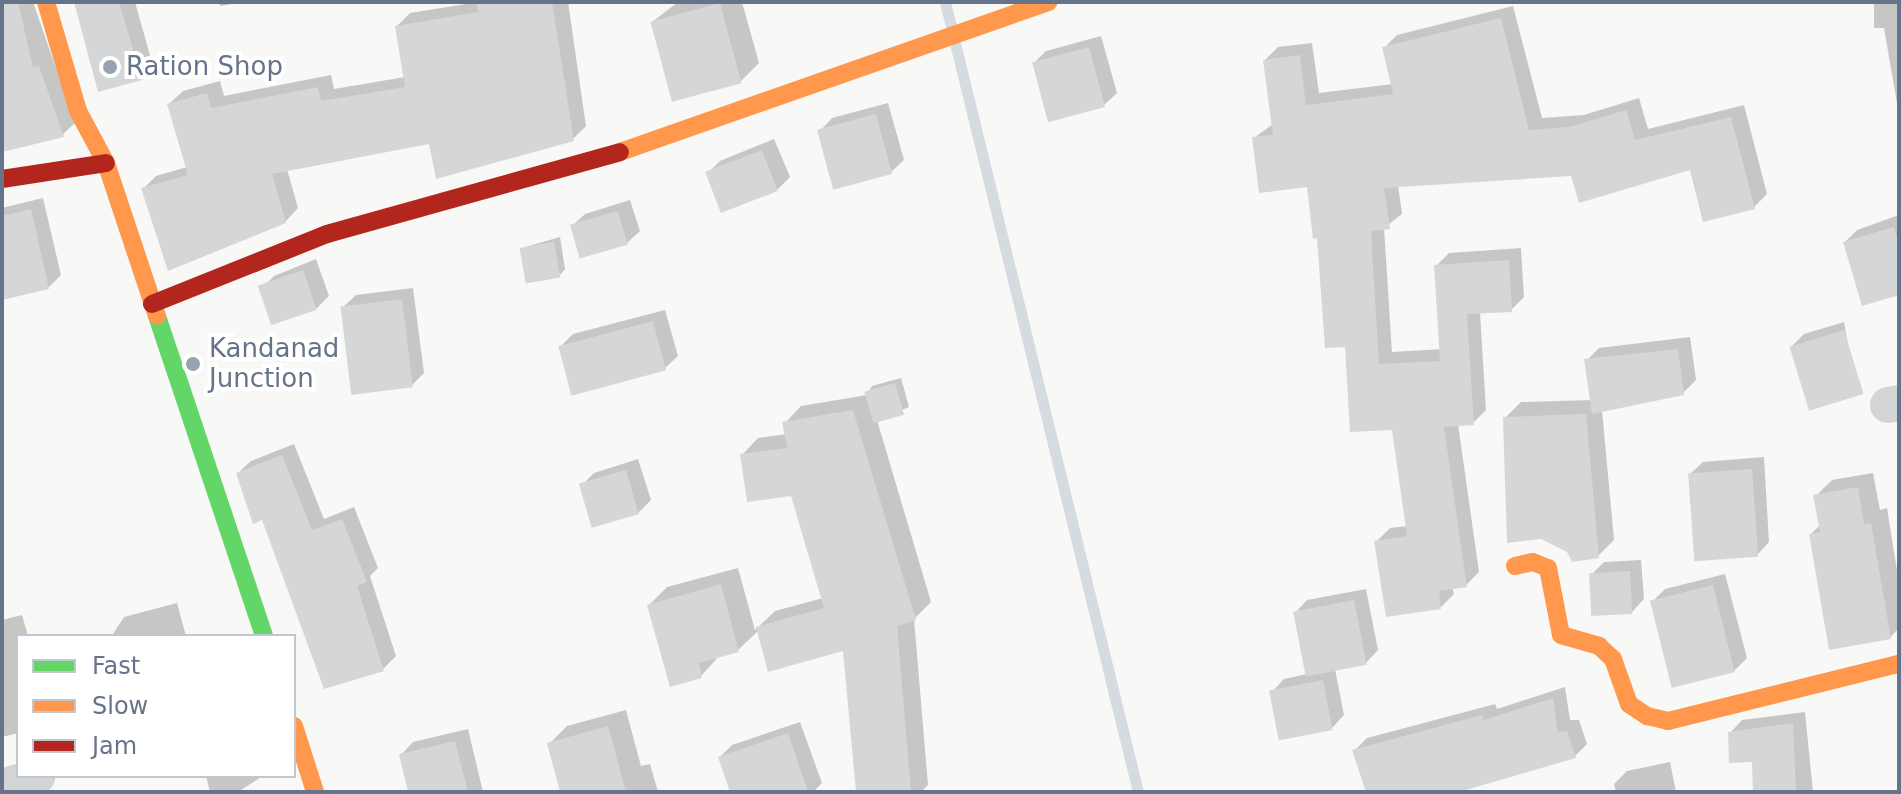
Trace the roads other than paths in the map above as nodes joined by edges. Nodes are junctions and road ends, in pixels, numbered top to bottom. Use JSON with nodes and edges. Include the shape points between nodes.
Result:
{"nodes":[{"id":1,"x":46,"y":2,"type":"edge"},
{"id":2,"x":1048,"y":2,"type":"edge"},
{"id":3,"x":106,"y":163,"type":"junction"},
{"id":4,"x":2,"y":179,"type":"edge"},
{"id":5,"x":152,"y":304,"type":"junction"},
{"id":6,"x":1515,"y":566,"type":"dead end"},
{"id":7,"x":263,"y":634,"type":"edge"},
{"id":8,"x":1899,"y":664,"type":"edge"},
{"id":9,"x":296,"y":732,"type":"edge"},
{"id":10,"x":31,"y":778,"type":"edge"},
{"id":11,"x":2,"y":787,"type":"edge"},
{"id":12,"x":315,"y":792,"type":"edge"}],
"edges":[{"from":1,"to":3,"type":"street","via":[[78,111]]},
{"from":2,"to":5,"type":"street","via":[[588,163],[327,234]]},
{"from":3,"to":4,"type":"street"},
{"from":3,"to":5,"type":"street"},
{"from":5,"to":7,"type":"street"},
{"from":6,"to":8,"type":"street","via":[[1533,562],[1548,568],[1561,635],[1599,646],[1613,659],[1629,704],[1657,719],[1668,721]]},
{"from":9,"to":12,"type":"street"},
{"from":10,"to":11,"type":"street"}]}
